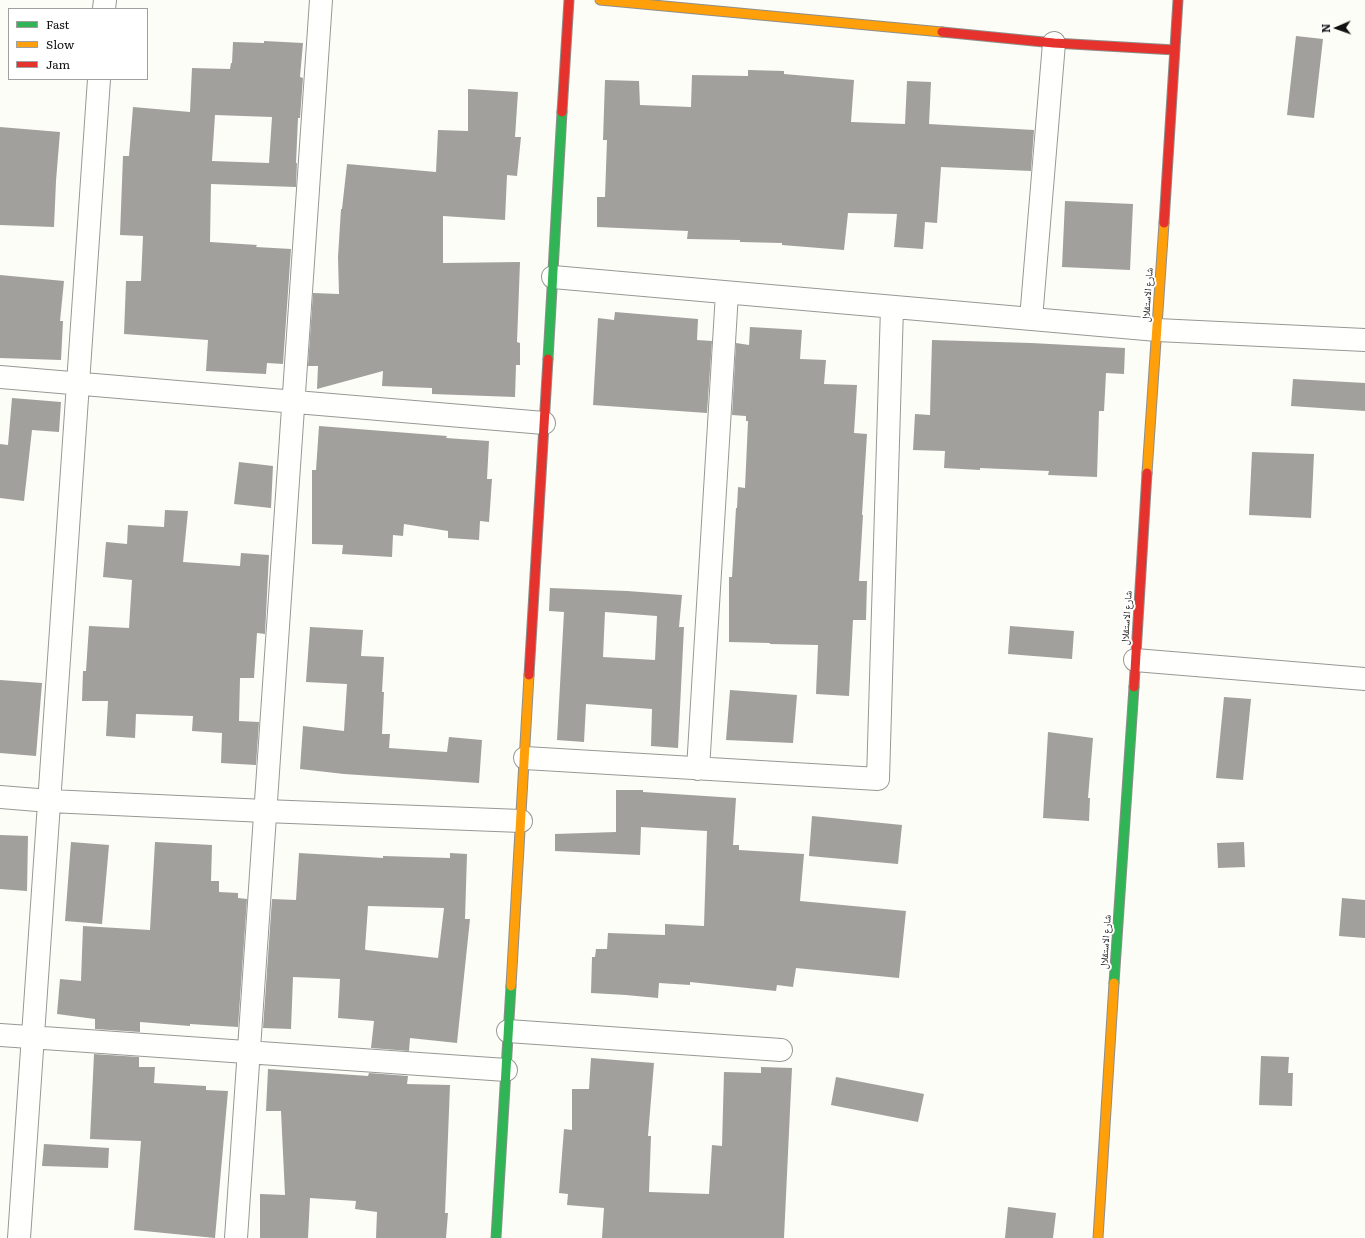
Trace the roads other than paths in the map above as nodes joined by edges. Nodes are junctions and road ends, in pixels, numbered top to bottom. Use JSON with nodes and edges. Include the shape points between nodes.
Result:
{"nodes":[{"id":1,"x":321,"y":0,"type":"edge"},
{"id":2,"x":569,"y":0,"type":"edge"},
{"id":3,"x":600,"y":0,"type":"edge"},
{"id":4,"x":1178,"y":0,"type":"edge"},
{"id":5,"x":1054,"y":42,"type":"junction"},
{"id":6,"x":1175,"y":50,"type":"junction"},
{"id":7,"x":100,"y":80,"type":"edge"},
{"id":8,"x":553,"y":277,"type":"junction"},
{"id":9,"x":727,"y":293,"type":"junction"},
{"id":10,"x":892,"y":307,"type":"junction"},
{"id":11,"x":1030,"y":319,"type":"junction"},
{"id":12,"x":1157,"y":330,"type":"junction"},
{"id":13,"x":1365,"y":340,"type":"edge"},
{"id":14,"x":0,"y":377,"type":"edge"},
{"id":15,"x":79,"y":383,"type":"junction"},
{"id":16,"x":294,"y":401,"type":"junction"},
{"id":17,"x":544,"y":423,"type":"junction"},
{"id":18,"x":1135,"y":660,"type":"junction"},
{"id":19,"x":1365,"y":679,"type":"edge"},
{"id":20,"x":525,"y":758,"type":"junction"},
{"id":21,"x":698,"y":769,"type":"junction"},
{"id":22,"x":0,"y":797,"type":"edge"},
{"id":23,"x":50,"y":801,"type":"junction"},
{"id":24,"x":265,"y":811,"type":"junction"},
{"id":25,"x":521,"y":821,"type":"junction"},
{"id":26,"x":508,"y":1031,"type":"junction"},
{"id":27,"x":0,"y":1035,"type":"edge"},
{"id":28,"x":33,"y":1037,"type":"junction"},
{"id":29,"x":781,"y":1050,"type":"dead end"},
{"id":30,"x":249,"y":1052,"type":"junction"},
{"id":31,"x":506,"y":1070,"type":"junction"},
{"id":32,"x":19,"y":1238,"type":"edge"},
{"id":33,"x":236,"y":1238,"type":"edge"},
{"id":34,"x":496,"y":1238,"type":"edge"},
{"id":35,"x":1098,"y":1238,"type":"edge"}],
"edges":[{"from":1,"to":16,"type":"street"},
{"from":2,"to":8,"type":"main road"},
{"from":3,"to":5,"type":"main road"},
{"from":4,"to":6,"type":"main road","name":"شارع الاستقلال"},
{"from":5,"to":6,"type":"main road"},
{"from":5,"to":11,"type":"street"},
{"from":6,"to":12,"type":"main road","name":"شارع الاستقلال"},
{"from":7,"to":15,"type":"street"},
{"from":8,"to":9,"type":"street"},
{"from":8,"to":17,"type":"main road"},
{"from":9,"to":10,"type":"street"},
{"from":9,"to":21,"type":"street"},
{"from":10,"to":11,"type":"street"},
{"from":10,"to":21,"type":"street","via":[[878,779]]},
{"from":11,"to":12,"type":"street"},
{"from":12,"to":13,"type":"street"},
{"from":12,"to":18,"type":"main road","name":"شارع الاستقلال"},
{"from":14,"to":15,"type":"street"},
{"from":15,"to":16,"type":"street"},
{"from":15,"to":23,"type":"street"},
{"from":16,"to":17,"type":"street"},
{"from":16,"to":24,"type":"street"},
{"from":17,"to":20,"type":"main road"},
{"from":18,"to":19,"type":"street"},
{"from":18,"to":35,"type":"main road","name":"شارع الاستقلال"},
{"from":20,"to":21,"type":"street"},
{"from":20,"to":25,"type":"main road"},
{"from":22,"to":23,"type":"street"},
{"from":23,"to":24,"type":"street"},
{"from":23,"to":28,"type":"street"},
{"from":24,"to":25,"type":"street"},
{"from":24,"to":30,"type":"street"},
{"from":25,"to":26,"type":"main road"},
{"from":26,"to":29,"type":"street"},
{"from":26,"to":31,"type":"main road"},
{"from":27,"to":28,"type":"street"},
{"from":28,"to":30,"type":"street"},
{"from":28,"to":32,"type":"street"},
{"from":30,"to":31,"type":"street"},
{"from":30,"to":33,"type":"street"},
{"from":31,"to":34,"type":"main road"}]}
